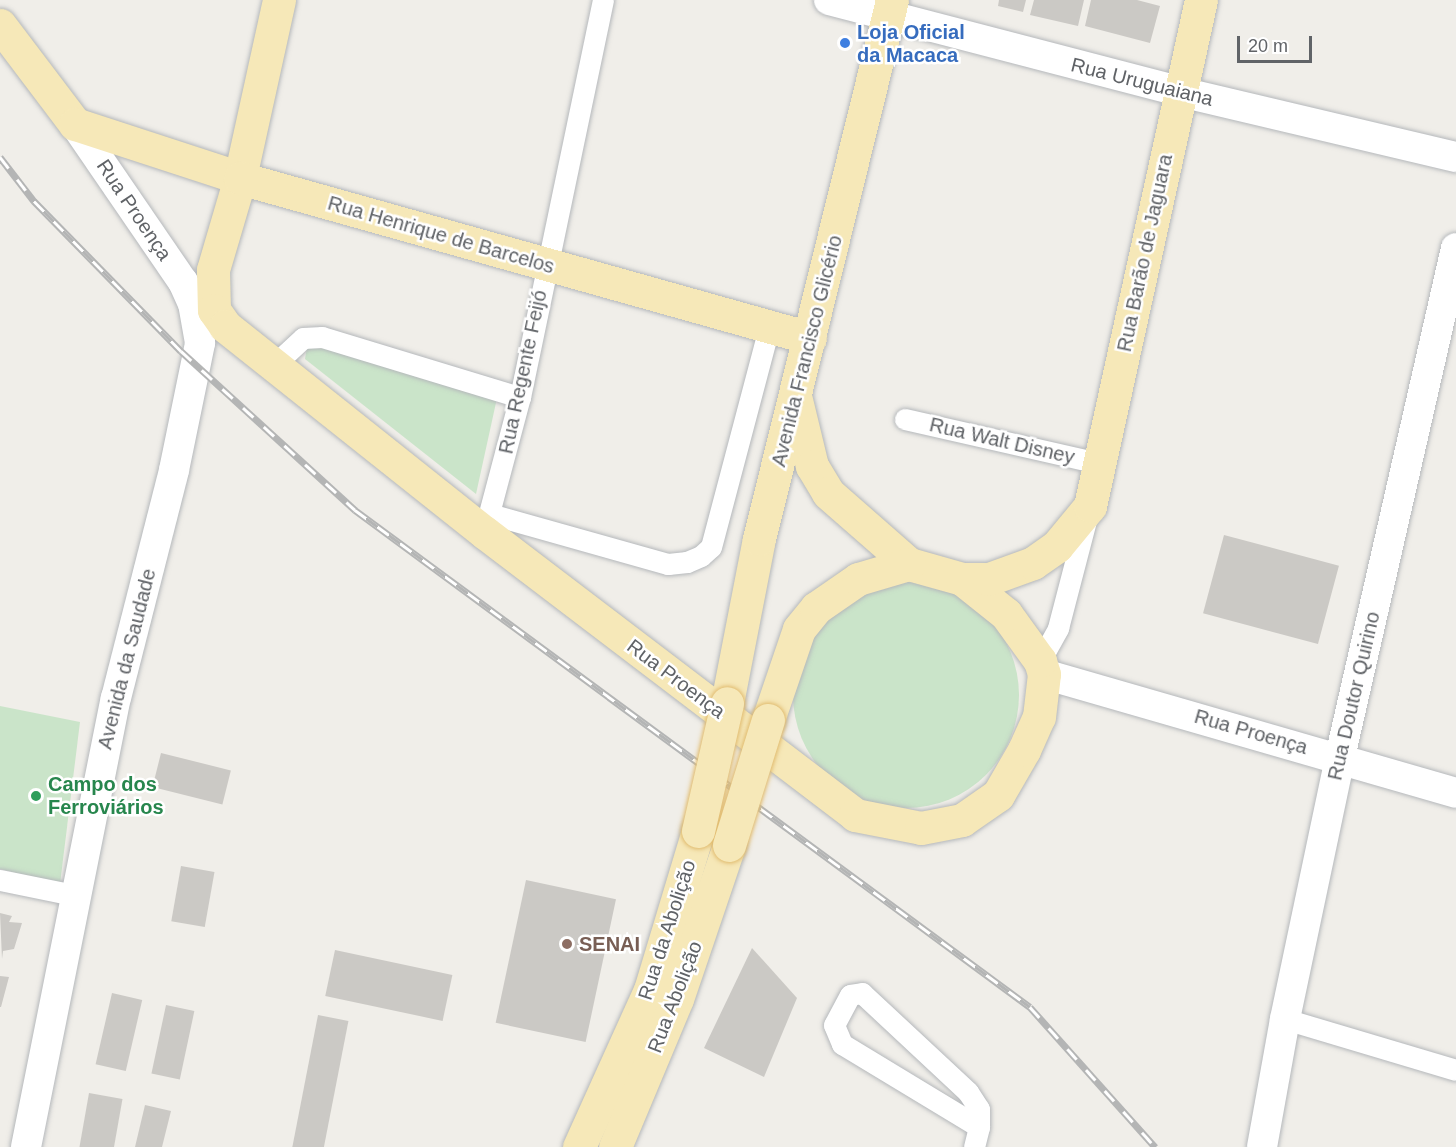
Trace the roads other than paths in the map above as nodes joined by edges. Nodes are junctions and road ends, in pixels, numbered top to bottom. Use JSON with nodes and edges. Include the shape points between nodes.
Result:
{"nodes":[{"id":1,"x":279,"y":0,"type":"edge"},
{"id":2,"x":603,"y":0,"type":"edge"},
{"id":3,"x":829,"y":0,"type":"edge"},
{"id":4,"x":1201,"y":0,"type":"edge"},
{"id":5,"x":891,"y":8,"type":"edge"},
{"id":6,"x":0,"y":25,"type":"edge"},
{"id":7,"x":1181,"y":93,"type":"junction"},
{"id":8,"x":75,"y":124,"type":"junction"},
{"id":9,"x":1456,"y":157,"type":"edge"},
{"id":10,"x":240,"y":178,"type":"junction"},
{"id":11,"x":1456,"y":248,"type":"edge"},
{"id":12,"x":546,"y":264,"type":"junction"},
{"id":13,"x":770,"y":327,"type":"junction"},
{"id":14,"x":810,"y":338,"type":"junction"},
{"id":15,"x":274,"y":364,"type":"junction"},
{"id":16,"x":520,"y":397,"type":"junction"},
{"id":17,"x":796,"y":400,"type":"junction"},
{"id":18,"x":185,"y":419,"type":"joint"},
{"id":19,"x":905,"y":419,"type":"dead end"},
{"id":20,"x":1099,"y":463,"type":"junction"},
{"id":21,"x":1090,"y":506,"type":"junction"},
{"id":22,"x":487,"y":523,"type":"junction"},
{"id":23,"x":909,"y":564,"type":"junction"},
{"id":24,"x":962,"y":579,"type":"junction"},
{"id":25,"x":1042,"y":668,"type":"junction"},
{"id":26,"x":727,"y":703,"type":"joint"},
{"id":27,"x":1340,"y":757,"type":"junction"},
{"id":28,"x":1456,"y":793,"type":"edge"},
{"id":29,"x":0,"y":880,"type":"edge"},
{"id":30,"x":74,"y":895,"type":"junction"},
{"id":31,"x":1285,"y":1019,"type":"junction"},
{"id":32,"x":1456,"y":1070,"type":"edge"},
{"id":33,"x":977,"y":1137,"type":"edge"},
{"id":34,"x":26,"y":1147,"type":"edge"},
{"id":35,"x":579,"y":1147,"type":"edge"},
{"id":36,"x":615,"y":1147,"type":"edge"},
{"id":37,"x":1262,"y":1147,"type":"edge"}],
"edges":[{"from":1,"to":10,"type":"main road","name":"Rua Proença"},
{"from":2,"to":12,"type":"street","name":"Rua Regente Feijó"},
{"from":3,"to":5,"type":"main road","name":"Rua Uruguaiana"},
{"from":4,"to":7,"type":"main road","name":"Rua Barão de Jaguara"},
{"from":5,"to":7,"type":"main road","name":"Rua Uruguaiana"},
{"from":5,"to":14,"type":"main road","name":"Avenida Francisco Glicério"},
{"from":6,"to":8,"type":"main road","name":"Rua Proença"},
{"from":7,"to":9,"type":"main road","name":"Rua Uruguaiana"},
{"from":7,"to":20,"type":"main road","name":"Rua Barão de Jaguara"},
{"from":8,"to":10,"type":"main road","name":"Rua Henrique de Barcelos"},
{"from":8,"to":18,"type":"main road","name":"Rua Proença","via":[[183,282],[193,303],[200,343]]},
{"from":10,"to":12,"type":"main road","name":"Rua Henrique de Barcelos"},
{"from":10,"to":15,"type":"main road","name":"Rua Proença","via":[[213,270],[214,310],[225,326]]},
{"from":11,"to":27,"type":"main road","name":"Rua Doutor Quirino"},
{"from":12,"to":13,"type":"main road","name":"Rua Henrique de Barcelos"},
{"from":12,"to":16,"type":"street","name":"Rua Regente Feijó"},
{"from":13,"to":14,"type":"main road","name":"Rua Henrique de Barcelos"},
{"from":13,"to":22,"type":"street","name":"Rua Proença","via":[[711,546],[701,556],[668,564]]},
{"from":14,"to":17,"type":"main road","name":"Avenida Francisco Glicério"},
{"from":15,"to":16,"type":"street","via":[[303,338],[322,337]]},
{"from":15,"to":22,"type":"main road","name":"Rua Proença"},
{"from":16,"to":22,"type":"street","name":"Rua Regente Feijó"},
{"from":17,"to":23,"type":"main road","via":[[812,466],[828,492]]},
{"from":17,"to":26,"type":"main road","name":"Avenida Francisco Glicério","via":[[759,539]]},
{"from":18,"to":30,"type":"main road","name":"Avenida da Saudade","via":[[116,698]]},
{"from":19,"to":20,"type":"street","name":"Rua Walt Disney"},
{"from":20,"to":21,"type":"main road","name":"Rua Barão de Jaguara"},
{"from":21,"to":24,"type":"main road","via":[[1056,546],[1033,563],[989,579]]},
{"from":21,"to":25,"type":"street","via":[[1058,628]]},
{"from":22,"to":25,"type":"main road","name":"Rua Proença","via":[[855,815],[889,825],[921,828],[962,820],[998,795],[1039,717]]},
{"from":23,"to":24,"type":"main road"},
{"from":23,"to":36,"type":"main road","name":"Rua Abolição","bridge":true,"via":[[858,579],[816,608],[799,629],[677,999]]},
{"from":24,"to":25,"type":"main road","via":[[1006,614]]},
{"from":25,"to":27,"type":"main road","name":"Rua Proença"},
{"from":26,"to":35,"type":"main road","name":"Rua da Abolição","bridge":true,"via":[[698,831],[650,990]]},
{"from":27,"to":28,"type":"main road","name":"Rua Proença"},
{"from":27,"to":31,"type":"main road","name":"Rua Doutor Quirino"},
{"from":29,"to":30,"type":"street"},
{"from":30,"to":34,"type":"main road","name":"Avenida da Saudade"},
{"from":31,"to":32,"type":"street"},
{"from":31,"to":37,"type":"main road","name":"Rua Doutor Quirino"},
{"from":33,"to":33,"type":"street","via":[[979,1109],[968,1092],[862,993],[850,995],[834,1025],[842,1044]]}]}
